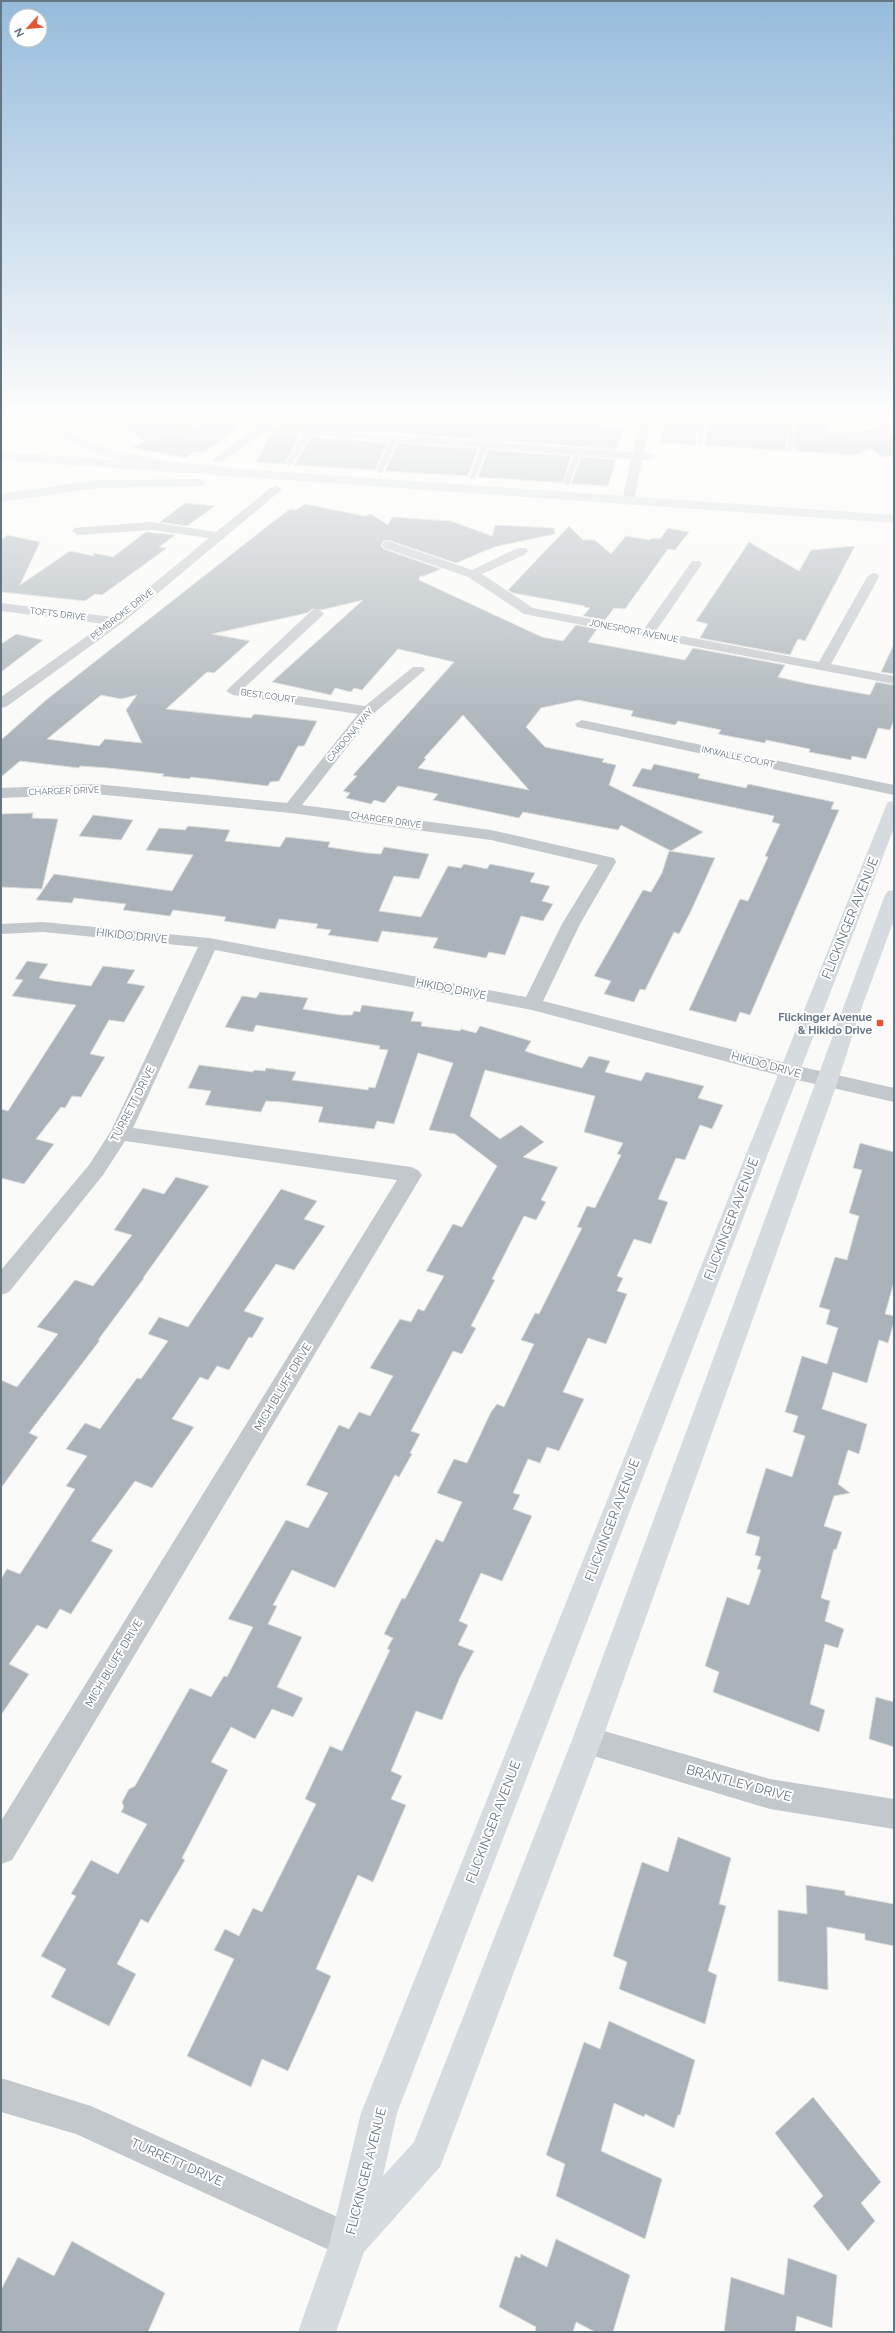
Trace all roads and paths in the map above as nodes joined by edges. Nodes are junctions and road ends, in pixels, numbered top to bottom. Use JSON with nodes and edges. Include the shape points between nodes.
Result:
{"nodes":[{"id":1,"x":109,"y":529,"type":"edge"},
{"id":2,"x":171,"y":529,"type":"edge"},
{"id":3,"x":227,"y":529,"type":"edge"},
{"id":4,"x":78,"y":531,"type":"dead end"},
{"id":5,"x":218,"y":536,"type":"junction"},
{"id":6,"x":388,"y":545,"type":"dead end"},
{"id":7,"x":522,"y":552,"type":"dead end"},
{"id":8,"x":696,"y":564,"type":"dead end"},
{"id":9,"x":473,"y":574,"type":"junction"},
{"id":10,"x":873,"y":577,"type":"dead end"},
{"id":11,"x":1,"y":607,"type":"edge"},
{"id":12,"x":317,"y":613,"type":"dead end"},
{"id":13,"x":116,"y":621,"type":"junction"},
{"id":14,"x":647,"y":634,"type":"junction"},
{"id":15,"x":823,"y":666,"type":"junction"},
{"id":16,"x":418,"y":670,"type":"dead end"},
{"id":17,"x":894,"y":680,"type":"edge"},
{"id":18,"x":1,"y":704,"type":"edge"},
{"id":19,"x":368,"y":711,"type":"junction"},
{"id":20,"x":582,"y":724,"type":"dead end"},
{"id":21,"x":894,"y":790,"type":"edge"},
{"id":22,"x":1,"y":793,"type":"edge"},
{"id":23,"x":894,"y":806,"type":"edge"},
{"id":24,"x":291,"y":808,"type":"junction"},
{"id":25,"x":894,"y":895,"type":"edge"},
{"id":26,"x":1,"y":929,"type":"edge"},
{"id":27,"x":209,"y":944,"type":"junction"},
{"id":28,"x":532,"y":1004,"type":"junction"},
{"id":29,"x":789,"y":1071,"type":"junction"},
{"id":30,"x":828,"y":1081,"type":"junction"},
{"id":31,"x":894,"y":1095,"type":"edge"},
{"id":32,"x":120,"y":1133,"type":"junction"},
{"id":33,"x":1,"y":1286,"type":"edge"},
{"id":34,"x":586,"y":1740,"type":"junction"},
{"id":35,"x":894,"y":1814,"type":"edge"},
{"id":36,"x":1,"y":1849,"type":"edge"},
{"id":37,"x":1,"y":2095,"type":"edge"},
{"id":38,"x":349,"y":2241,"type":"junction"},
{"id":39,"x":317,"y":2332,"type":"edge"}],
"edges":[{"from":1,"to":4,"type":"street"},
{"from":2,"to":5,"type":"street"},
{"from":3,"to":5,"type":"street","name":"PEMBROKE DRIVE"},
{"from":5,"to":13,"type":"street","name":"PEMBROKE DRIVE"},
{"from":6,"to":9,"type":"street","name":"JONESPORT AVENUE"},
{"from":7,"to":9,"type":"street"},
{"from":8,"to":14,"type":"street"},
{"from":9,"to":14,"type":"street","name":"JONESPORT AVENUE","via":[[529,611]]},
{"from":10,"to":15,"type":"street"},
{"from":11,"to":13,"type":"street","name":"TOFTS DRIVE"},
{"from":12,"to":19,"type":"street","name":"BEST COURT","via":[[234,691]]},
{"from":13,"to":18,"type":"street","name":"PEMBROKE DRIVE"},
{"from":14,"to":15,"type":"street","name":"JONESPORT AVENUE"},
{"from":15,"to":17,"type":"street","name":"JONESPORT AVENUE"},
{"from":16,"to":19,"type":"street","name":"CARDONA WAY"},
{"from":19,"to":24,"type":"street","name":"CARDONA WAY"},
{"from":20,"to":21,"type":"street","name":"IMWALLE COURT"},
{"from":22,"to":24,"type":"street","name":"CHARGER DRIVE","via":[[95,789]]},
{"from":23,"to":29,"type":"main road","name":"FLICKINGER AVENUE"},
{"from":24,"to":28,"type":"street","name":"CHARGER DRIVE","via":[[491,835],[608,862],[571,924]]},
{"from":25,"to":30,"type":"main road","name":"FLICKINGER AVENUE","via":[[849,1015]]},
{"from":26,"to":27,"type":"street","name":"HIKIDO DRIVE","via":[[43,927]]},
{"from":27,"to":28,"type":"street","name":"HIKIDO DRIVE"},
{"from":27,"to":32,"type":"street","name":"TURRETT DRIVE"},
{"from":28,"to":29,"type":"street","name":"HIKIDO DRIVE"},
{"from":29,"to":30,"type":"street","name":"HIKIDO DRIVE"},
{"from":29,"to":38,"type":"main road","name":"FLICKINGER AVENUE","via":[[379,2113]]},
{"from":30,"to":31,"type":"street","name":"HIKIDO DRIVE"},
{"from":30,"to":34,"type":"main road","name":"FLICKINGER AVENUE"},
{"from":32,"to":33,"type":"street","name":"TURRETT DRIVE","via":[[96,1170]]},
{"from":32,"to":36,"type":"street","name":"MICH BLUFF DRIVE","via":[[411,1175]]},
{"from":34,"to":35,"type":"street","name":"BRANTLEY DRIVE","via":[[770,1794]]},
{"from":34,"to":38,"type":"main road","name":"FLICKINGER AVENUE","via":[[426,2154]]},
{"from":37,"to":38,"type":"street","name":"TURRETT DRIVE","via":[[79,2118]]},
{"from":38,"to":39,"type":"main road","name":"FLICKINGER AVENUE"}]}
